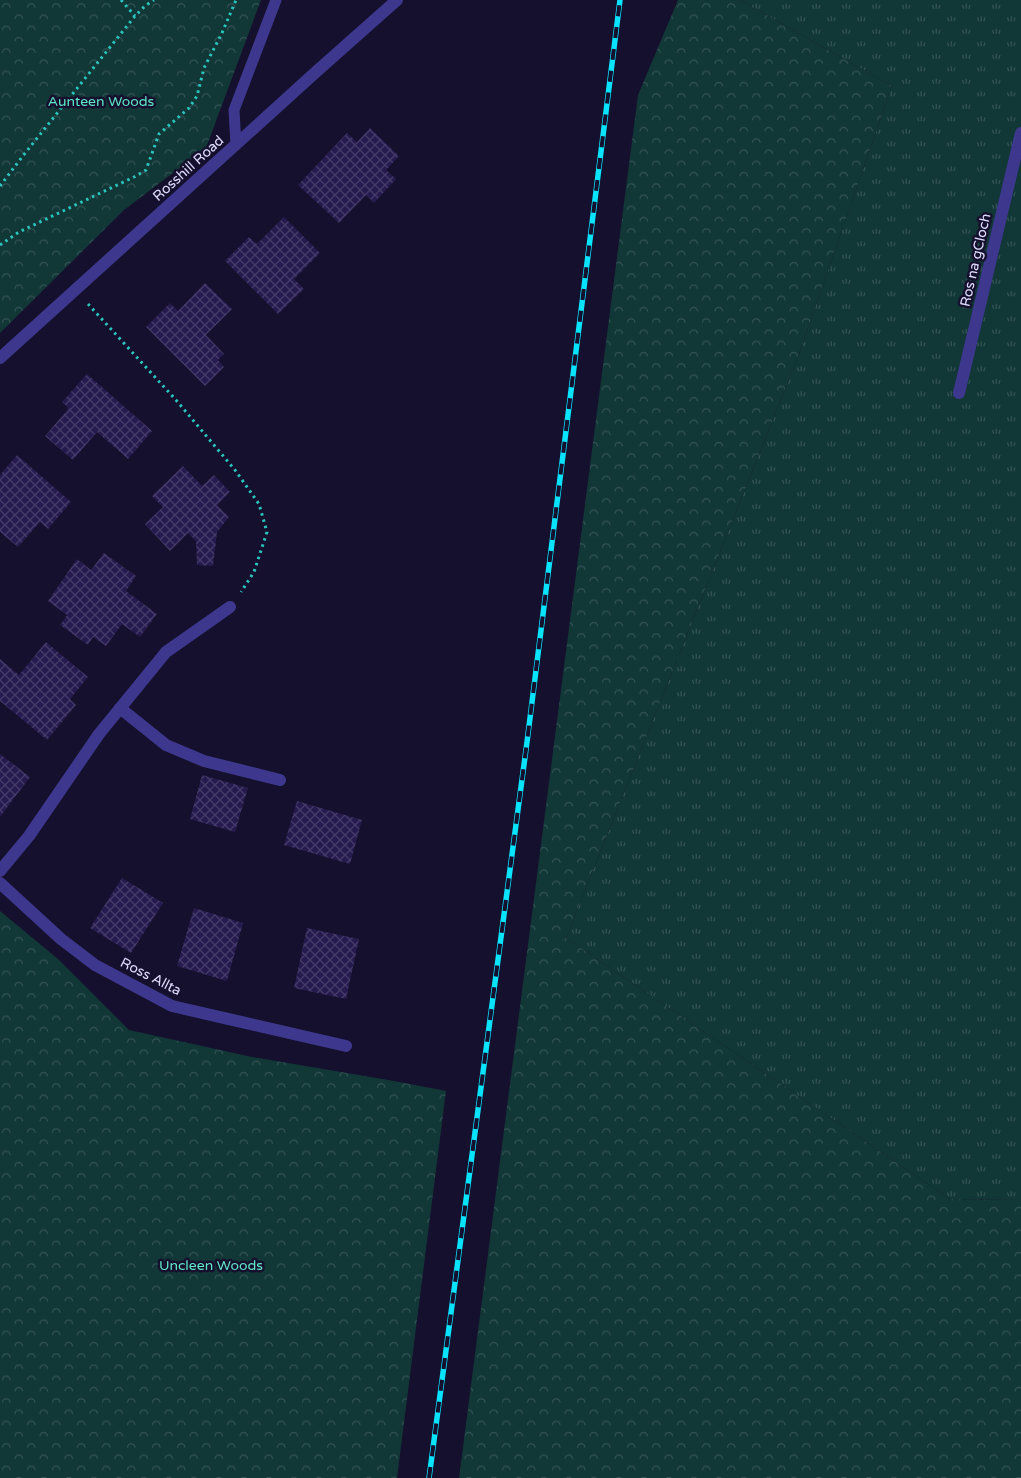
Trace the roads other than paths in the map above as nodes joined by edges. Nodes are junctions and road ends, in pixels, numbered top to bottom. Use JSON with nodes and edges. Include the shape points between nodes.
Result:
{"nodes":[{"id":1,"x":276,"y":0,"type":"edge"},
{"id":2,"x":397,"y":0,"type":"edge"},
{"id":3,"x":1021,"y":133,"type":"edge"},
{"id":4,"x":236,"y":145,"type":"junction"},
{"id":5,"x":0,"y":358,"type":"edge"},
{"id":6,"x":959,"y":393,"type":"dead end"},
{"id":7,"x":230,"y":607,"type":"road end"},
{"id":8,"x":120,"y":708,"type":"junction"},
{"id":9,"x":280,"y":780,"type":"dead end"},
{"id":10,"x":0,"y":870,"type":"edge"},
{"id":11,"x":0,"y":883,"type":"edge"},
{"id":12,"x":346,"y":1046,"type":"dead end"}],
"edges":[{"from":1,"to":4,"type":"lane","via":[[234,110]]},
{"from":2,"to":4,"type":"street","name":"Rosshill Road"},
{"from":3,"to":6,"type":"street","name":"Ros na gCloch"},
{"from":4,"to":5,"type":"street","name":"Rosshill Road"},
{"from":7,"to":8,"type":"street","via":[[166,652]]},
{"from":8,"to":9,"type":"street","via":[[166,745],[204,761]]},
{"from":8,"to":10,"type":"street","via":[[29,836]]},
{"from":11,"to":12,"type":"street","name":"Ross Allta","via":[[95,965],[172,1006]]}]}
